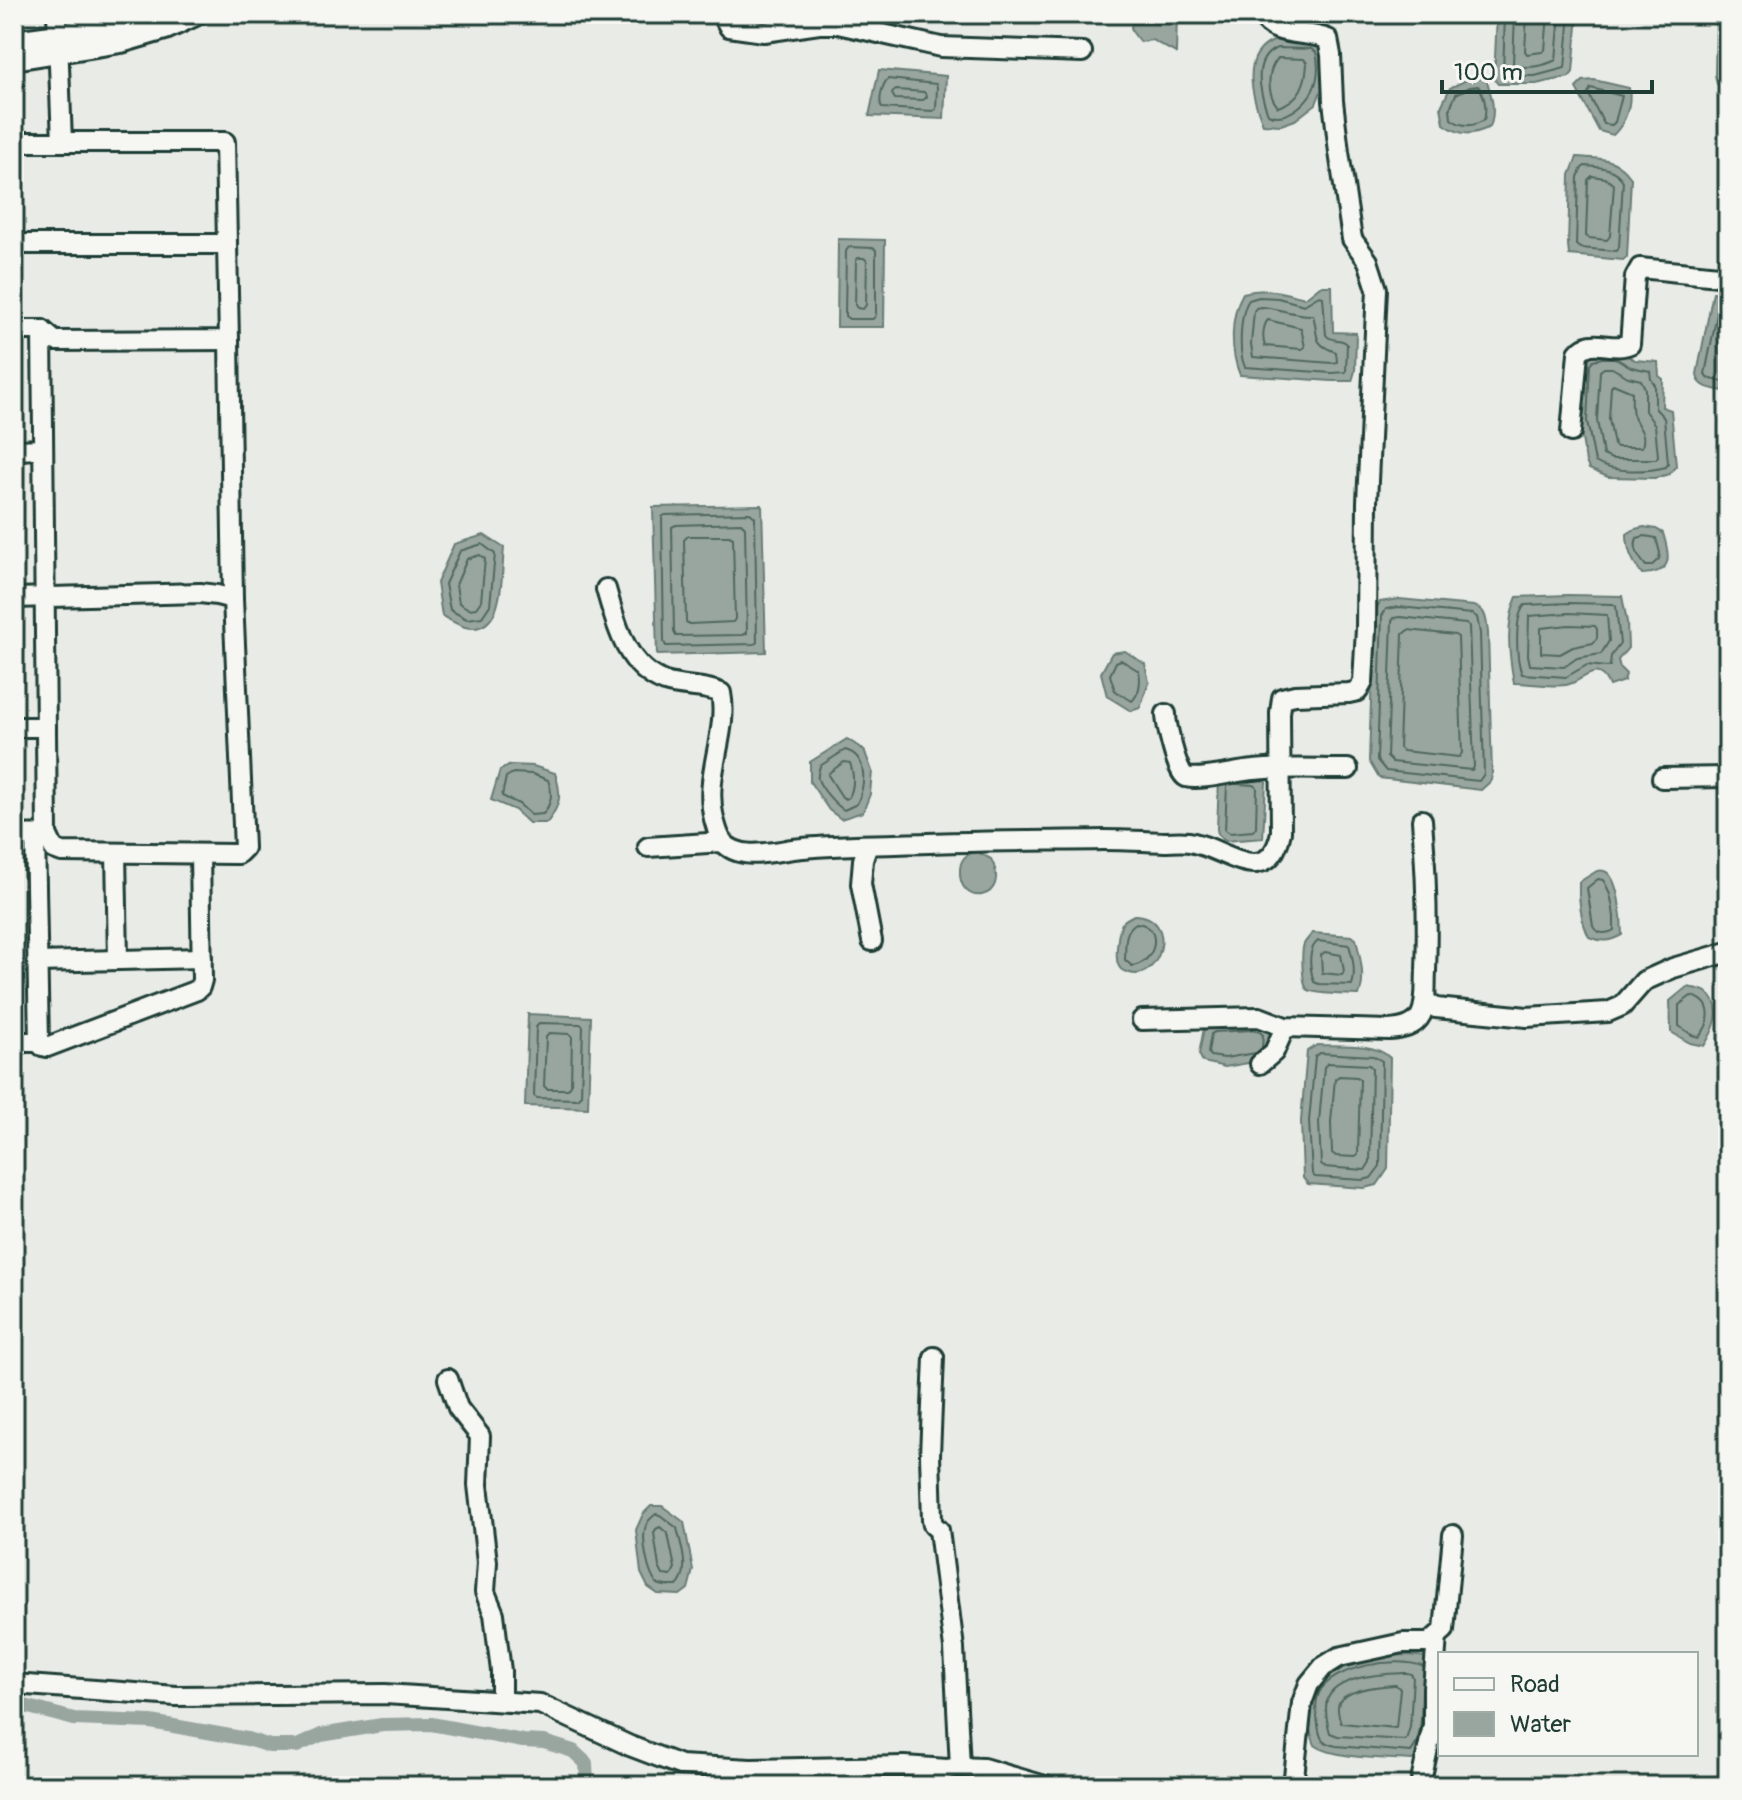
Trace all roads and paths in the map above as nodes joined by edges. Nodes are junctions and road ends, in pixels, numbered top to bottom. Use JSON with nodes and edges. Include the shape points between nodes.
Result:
{"nodes":[{"id":1,"x":153,"y":14,"type":"edge"},
{"id":2,"x":195,"y":14,"type":"edge"},
{"id":3,"x":722,"y":14,"type":"edge"},
{"id":4,"x":1261,"y":14,"type":"edge"},
{"id":5,"x":59,"y":33,"type":"edge"},
{"id":6,"x":14,"y":42,"type":"edge"},
{"id":7,"x":1082,"y":52,"type":"dead end"},
{"id":8,"x":14,"y":58,"type":"edge"},
{"id":9,"x":14,"y":142,"type":"edge"},
{"id":10,"x":62,"y":142,"type":"junction"},
{"id":11,"x":14,"y":244,"type":"edge"},
{"id":12,"x":227,"y":244,"type":"junction"},
{"id":13,"x":1728,"y":277,"type":"edge"},
{"id":14,"x":14,"y":330,"type":"edge"},
{"id":15,"x":42,"y":330,"type":"junction"},
{"id":16,"x":229,"y":340,"type":"junction"},
{"id":17,"x":1571,"y":432,"type":"dead end"},
{"id":18,"x":43,"y":449,"type":"junction"},
{"id":19,"x":14,"y":450,"type":"edge"},
{"id":20,"x":606,"y":589,"type":"dead end"},
{"id":21,"x":45,"y":597,"type":"junction"},
{"id":22,"x":14,"y":598,"type":"edge"},
{"id":23,"x":233,"y":599,"type":"junction"},
{"id":24,"x":1166,"y":714,"type":"dead end"},
{"id":25,"x":14,"y":727,"type":"edge"},
{"id":26,"x":46,"y":727,"type":"junction"},
{"id":27,"x":1348,"y":769,"type":"dead end"},
{"id":28,"x":1282,"y":770,"type":"junction"},
{"id":29,"x":1728,"y":777,"type":"edge"},
{"id":30,"x":1662,"y":778,"type":"dead end"},
{"id":31,"x":1422,"y":820,"type":"dead end"},
{"id":32,"x":41,"y":834,"type":"junction"},
{"id":33,"x":14,"y":835,"type":"edge"},
{"id":34,"x":723,"y":842,"type":"junction"},
{"id":35,"x":868,"y":845,"type":"junction"},
{"id":36,"x":648,"y":847,"type":"dead end"},
{"id":37,"x":116,"y":853,"type":"junction"},
{"id":38,"x":200,"y":854,"type":"junction"},
{"id":39,"x":872,"y":941,"type":"dead end"},
{"id":40,"x":1728,"y":952,"type":"edge"},
{"id":41,"x":202,"y":958,"type":"junction"},
{"id":42,"x":118,"y":960,"type":"junction"},
{"id":43,"x":37,"y":962,"type":"junction"},
{"id":44,"x":1425,"y":997,"type":"junction"},
{"id":45,"x":1142,"y":1020,"type":"dead end"},
{"id":46,"x":1285,"y":1027,"type":"junction"},
{"id":47,"x":14,"y":1042,"type":"edge"},
{"id":48,"x":39,"y":1042,"type":"junction"},
{"id":49,"x":1260,"y":1064,"type":"dead end"},
{"id":50,"x":934,"y":1357,"type":"dead end"},
{"id":51,"x":448,"y":1379,"type":"dead end"},
{"id":52,"x":1453,"y":1535,"type":"dead end"},
{"id":53,"x":1437,"y":1636,"type":"junction"},
{"id":54,"x":14,"y":1684,"type":"edge"},
{"id":55,"x":501,"y":1701,"type":"junction"},
{"id":56,"x":852,"y":1767,"type":"junction"},
{"id":57,"x":960,"y":1767,"type":"junction"},
{"id":58,"x":751,"y":1778,"type":"edge"},
{"id":59,"x":852,"y":1786,"type":"edge"},
{"id":60,"x":1045,"y":1786,"type":"edge"},
{"id":61,"x":1293,"y":1786,"type":"edge"},
{"id":62,"x":1420,"y":1786,"type":"edge"}],
"edges":[{"from":1,"to":5,"type":"main road"},
{"from":2,"to":5,"type":"main road","via":[[121,41]]},
{"from":3,"to":7,"type":"street","via":[[729,27],[764,32],[838,24],[941,47]]},
{"from":4,"to":28,"type":"street","via":[[1276,30],[1328,39],[1352,239],[1368,261],[1377,289],[1363,682],[1349,693],[1282,698]]},
{"from":5,"to":6,"type":"main road"},
{"from":5,"to":8,"type":"main road"},
{"from":5,"to":10,"type":"street"},
{"from":9,"to":10,"type":"street"},
{"from":10,"to":12,"type":"street","via":[[225,142]]},
{"from":11,"to":12,"type":"street"},
{"from":12,"to":16,"type":"street"},
{"from":13,"to":17,"type":"street","via":[[1640,268],[1630,344],[1590,344],[1578,353]]},
{"from":14,"to":15,"type":"street"},
{"from":15,"to":16,"type":"street","via":[[55,341]]},
{"from":15,"to":18,"type":"street"},
{"from":16,"to":23,"type":"street"},
{"from":18,"to":19,"type":"street"},
{"from":18,"to":21,"type":"street"},
{"from":20,"to":34,"type":"street","via":[[622,642],[646,672],[666,683],[721,693],[710,804]]},
{"from":21,"to":22,"type":"street"},
{"from":21,"to":23,"type":"street","via":[[200,593]]},
{"from":21,"to":26,"type":"street"},
{"from":23,"to":38,"type":"street","via":[[244,848],[238,854]]},
{"from":24,"to":28,"type":"street","via":[[1182,775]]},
{"from":25,"to":26,"type":"street"},
{"from":26,"to":32,"type":"street"},
{"from":27,"to":28,"type":"street"},
{"from":28,"to":35,"type":"street","via":[[1278,848],[1258,863],[1194,842]]},
{"from":29,"to":30,"type":"street"},
{"from":31,"to":44,"type":"street"},
{"from":32,"to":33,"type":"street"},
{"from":32,"to":37,"type":"street","via":[[62,852]]},
{"from":32,"to":43,"type":"street"},
{"from":34,"to":35,"type":"street","via":[[741,853]]},
{"from":34,"to":36,"type":"street"},
{"from":35,"to":39,"type":"street","via":[[861,884]]},
{"from":37,"to":38,"type":"street"},
{"from":37,"to":42,"type":"street"},
{"from":38,"to":41,"type":"street"},
{"from":40,"to":44,"type":"street","via":[[1644,981],[1622,1006],[1608,1012],[1527,1017],[1436,1008]]},
{"from":41,"to":42,"type":"street"},
{"from":41,"to":48,"type":"street","via":[[197,990],[47,1047]]},
{"from":42,"to":43,"type":"street"},
{"from":43,"to":48,"type":"street"},
{"from":44,"to":46,"type":"street","via":[[1421,1016],[1401,1029]]},
{"from":45,"to":46,"type":"street","via":[[1259,1017]]},
{"from":46,"to":49,"type":"street","via":[[1274,1052]]},
{"from":47,"to":48,"type":"street"},
{"from":50,"to":57,"type":"street","via":[[932,1520],[939,1530],[954,1648]]},
{"from":51,"to":55,"type":"street","via":[[458,1408],[480,1436],[485,1592],[494,1614]]},
{"from":52,"to":53,"type":"street","via":[[1444,1630]]},
{"from":53,"to":61,"type":"street","via":[[1429,1643],[1339,1657],[1323,1667],[1302,1703]]},
{"from":53,"to":62,"type":"street","via":[[1433,1725]]},
{"from":54,"to":55,"type":"street","via":[[176,1696],[385,1694]]},
{"from":55,"to":58,"type":"street","via":[[540,1704],[680,1765]]},
{"from":56,"to":57,"type":"street"},
{"from":56,"to":58,"type":"street"},
{"from":56,"to":59,"type":"street"},
{"from":57,"to":60,"type":"street","via":[[983,1768]]}]}
